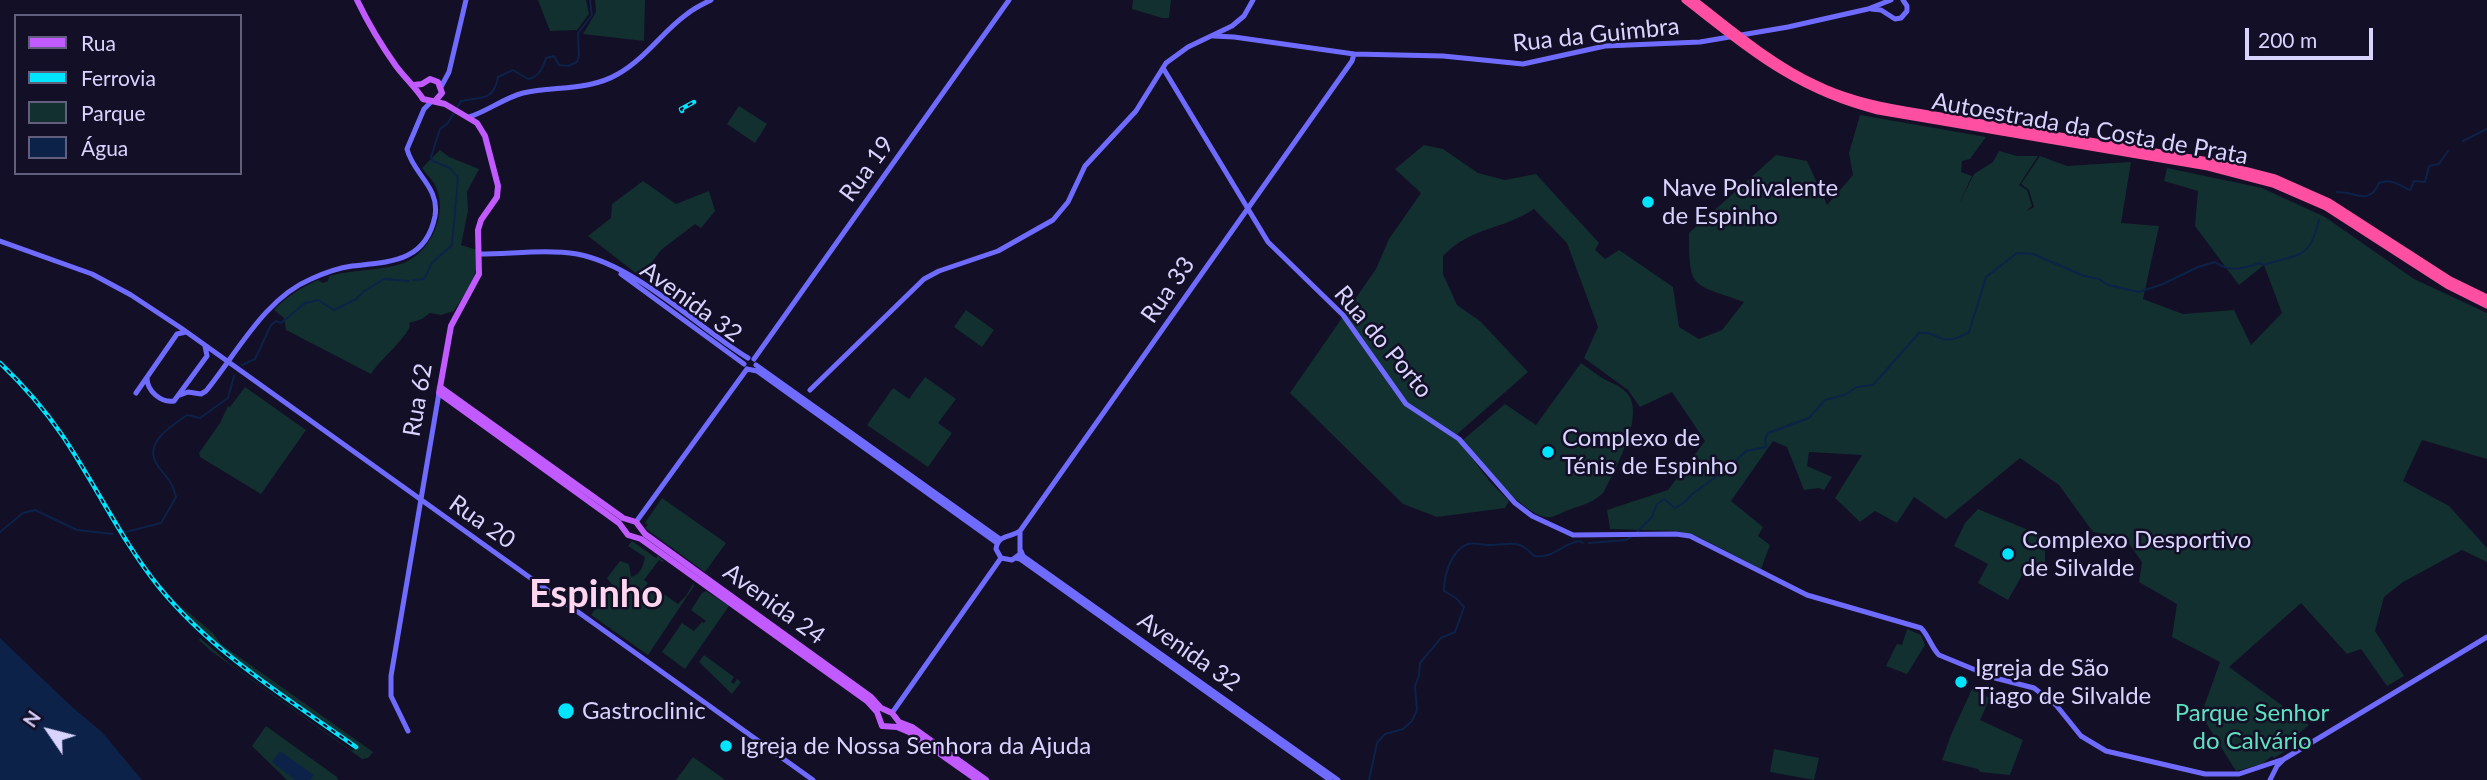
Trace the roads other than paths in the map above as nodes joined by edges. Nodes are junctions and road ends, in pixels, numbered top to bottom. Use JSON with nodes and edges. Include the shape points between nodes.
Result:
{"nodes":[{"id":1,"x":357,"y":0,"type":"edge"},
{"id":2,"x":466,"y":0,"type":"edge"},
{"id":3,"x":710,"y":0,"type":"edge"},
{"id":4,"x":1009,"y":0,"type":"edge"},
{"id":5,"x":1253,"y":0,"type":"edge"},
{"id":6,"x":1685,"y":0,"type":"edge"},
{"id":7,"x":1694,"y":0,"type":"edge"},
{"id":8,"x":1891,"y":0,"type":"edge"},
{"id":9,"x":1903,"y":0,"type":"edge"},
{"id":10,"x":1868,"y":9,"type":"junction"},
{"id":11,"x":1888,"y":15,"type":"junction"},
{"id":12,"x":1232,"y":26,"type":"junction"},
{"id":13,"x":1228,"y":35,"type":"junction"},
{"id":14,"x":1344,"y":53,"type":"junction"},
{"id":15,"x":1354,"y":54,"type":"junction"},
{"id":16,"x":1163,"y":68,"type":"junction"},
{"id":17,"x":1346,"y":69,"type":"junction"},
{"id":18,"x":445,"y":78,"type":"junction"},
{"id":19,"x":436,"y":81,"type":"junction"},
{"id":20,"x":418,"y":87,"type":"junction"},
{"id":21,"x":441,"y":87,"type":"junction"},
{"id":22,"x":433,"y":100,"type":"junction"},
{"id":23,"x":488,"y":111,"type":"junction"},
{"id":24,"x":466,"y":115,"type":"junction"},
{"id":25,"x":478,"y":124,"type":"junction"},
{"id":26,"x":1983,"y":127,"type":"junction"},
{"id":27,"x":2005,"y":131,"type":"junction"},
{"id":28,"x":1247,"y":209,"type":"junction"},
{"id":29,"x":0,"y":241,"type":"edge"},
{"id":30,"x":480,"y":254,"type":"junction"},
{"id":31,"x":2487,"y":299,"type":"edge"},
{"id":32,"x":2487,"y":305,"type":"edge"},
{"id":33,"x":174,"y":324,"type":"junction"},
{"id":34,"x":186,"y":332,"type":"junction"},
{"id":35,"x":177,"y":334,"type":"junction"},
{"id":36,"x":205,"y":346,"type":"junction"},
{"id":37,"x":206,"y":356,"type":"junction"},
{"id":38,"x":220,"y":357,"type":"junction"},
{"id":39,"x":750,"y":364,"type":"junction"},
{"id":40,"x":147,"y":378,"type":"junction"},
{"id":41,"x":189,"y":381,"type":"junction"},
{"id":42,"x":440,"y":390,"type":"junction"},
{"id":43,"x":810,"y":390,"type":"dead end"},
{"id":44,"x":150,"y":391,"type":"junction"},
{"id":45,"x":192,"y":392,"type":"junction"},
{"id":46,"x":180,"y":395,"type":"junction"},
{"id":47,"x":420,"y":500,"type":"junction"},
{"id":48,"x":635,"y":524,"type":"junction"},
{"id":49,"x":625,"y":529,"type":"junction"},
{"id":50,"x":1020,"y":531,"type":"junction"},
{"id":51,"x":634,"y":536,"type":"junction"},
{"id":52,"x":1012,"y":536,"type":"junction"},
{"id":53,"x":999,"y":541,"type":"junction"},
{"id":54,"x":1020,"y":542,"type":"junction"},
{"id":55,"x":1021,"y":551,"type":"junction"},
{"id":56,"x":1001,"y":558,"type":"junction"},
{"id":57,"x":1016,"y":558,"type":"junction"},
{"id":58,"x":2487,"y":637,"type":"edge"},
{"id":59,"x":889,"y":717,"type":"junction"},
{"id":60,"x":408,"y":732,"type":"dead end"},
{"id":61,"x":2284,"y":759,"type":"junction"},
{"id":62,"x":2259,"y":768,"type":"junction"},
{"id":63,"x":813,"y":780,"type":"edge"},
{"id":64,"x":976,"y":780,"type":"edge"},
{"id":65,"x":986,"y":780,"type":"edge"},
{"id":66,"x":1330,"y":780,"type":"edge"},
{"id":67,"x":1338,"y":780,"type":"edge"},
{"id":68,"x":2270,"y":780,"type":"edge"}],
"edges":[{"from":1,"to":20,"type":"main road","via":[[386,51],[406,79]]},
{"from":2,"to":18,"type":"main road"},
{"from":3,"to":23,"type":"main road","via":[[687,14],[619,74],[600,83],[522,94]]},
{"from":4,"to":39,"type":"main road","name":"Rua 19"},
{"from":5,"to":12,"type":"main road"},
{"from":6,"to":26,"type":"highway","name":"Autoestrada da Costa de Prata","via":[[1770,65],[1814,90],[1878,111]]},
{"from":7,"to":26,"type":"highway","name":"Autoestrada da Costa de Prata","via":[[1773,60],[1834,92]]},
{"from":8,"to":10,"type":"main road","name":"Rua da Guimbra"},
{"from":8,"to":11,"type":"main road"},
{"from":9,"to":11,"type":"main road","via":[[1908,8],[1904,17]]},
{"from":10,"to":11,"type":"main road","name":"Rua da Guimbra"},
{"from":10,"to":15,"type":"main road","name":"Rua da Guimbra","via":[[1712,40],[1605,46],[1523,64]]},
{"from":12,"to":13,"type":"main road"},
{"from":12,"to":13,"type":"main road"},
{"from":13,"to":14,"type":"main road","name":"Rua da Guimbra"},
{"from":13,"to":16,"type":"main road","name":"Rua da Guimbra","via":[[1188,47]]},
{"from":14,"to":15,"type":"main road","name":"Rua da Guimbra"},
{"from":14,"to":17,"type":"main road"},
{"from":15,"to":17,"type":"main road","name":"Rua 33"},
{"from":16,"to":28,"type":"main road","name":"Rua do Porto"},
{"from":16,"to":43,"type":"main road","via":[[1132,117],[1085,166],[1068,202],[1053,220],[998,251],[929,276]]},
{"from":17,"to":28,"type":"main road","name":"Rua 33"},
{"from":18,"to":19,"type":"main road"},
{"from":18,"to":21,"type":"main road"},
{"from":19,"to":20,"type":"main road","via":[[427,80]]},
{"from":19,"to":21,"type":"main road"},
{"from":20,"to":22,"type":"main road"},
{"from":21,"to":22,"type":"main road"},
{"from":22,"to":24,"type":"main road"},
{"from":22,"to":45,"type":"main road","via":[[424,109],[407,149],[435,197],[435,215],[425,241],[401,260],[337,269],[289,290],[206,391]]},
{"from":23,"to":24,"type":"main road"},
{"from":23,"to":25,"type":"main road"},
{"from":24,"to":25,"type":"main road"},
{"from":25,"to":30,"type":"main road","name":"Rua 62","via":[[498,186],[497,197],[478,230]]},
{"from":26,"to":27,"type":"highway","name":"Autoestrada da Costa de Prata"},
{"from":27,"to":31,"type":"highway","name":"Autoestrada da Costa de Prata","via":[[2209,162],[2275,178],[2329,202]]},
{"from":27,"to":32,"type":"highway","name":"Autoestrada da Costa de Prata","via":[[2208,167],[2273,184],[2326,207],[2447,285]]},
{"from":28,"to":50,"type":"main road","name":"Rua 33"},
{"from":28,"to":62,"type":"main road","name":"Rua do Porto","via":[[1276,251],[1343,315],[1406,404],[1459,439],[1514,503],[1532,516],[1573,535],[1690,536],[1807,595],[1921,628],[1939,655],[2034,688],[2056,705],[2081,736],[2106,751],[2205,774],[2239,774]]},
{"from":29,"to":33,"type":"main road","name":"Rua 20","via":[[92,274]]},
{"from":30,"to":39,"type":"main road","name":"Avenida 32","via":[[578,254],[595,259],[631,276]]},
{"from":30,"to":42,"type":"main road","name":"Rua 62","via":[[479,274],[451,326]]},
{"from":33,"to":34,"type":"main road","name":"Rua 20"},
{"from":33,"to":35,"type":"main road"},
{"from":34,"to":35,"type":"main road"},
{"from":34,"to":36,"type":"main road","name":"Rua 20"},
{"from":35,"to":40,"type":"main road"},
{"from":36,"to":37,"type":"main road"},
{"from":36,"to":38,"type":"main road","name":"Rua 20"},
{"from":37,"to":38,"type":"main road"},
{"from":37,"to":41,"type":"main road"},
{"from":38,"to":47,"type":"main road","name":"Rua 20"},
{"from":39,"to":48,"type":"main road","name":"Rua 19"},
{"from":39,"to":53,"type":"main road","name":"Avenida 32"},
{"from":40,"to":44,"type":"main road"},
{"from":40,"to":44,"type":"main road","via":[[136,393]]},
{"from":41,"to":45,"type":"main road"},
{"from":41,"to":46,"type":"main road"},
{"from":42,"to":47,"type":"main road","name":"Rua 62"},
{"from":42,"to":48,"type":"main road","name":"Avenida 24"},
{"from":42,"to":49,"type":"main road","name":"Avenida 24"},
{"from":44,"to":46,"type":"main road","via":[[169,402]]},
{"from":45,"to":46,"type":"main road"},
{"from":47,"to":60,"type":"main road","name":"Rua 62","via":[[391,685],[391,696]]},
{"from":47,"to":63,"type":"main road","name":"Rua 20"},
{"from":48,"to":49,"type":"main road"},
{"from":48,"to":51,"type":"main road"},
{"from":48,"to":59,"type":"main road","name":"Avenida 24","via":[[871,697]]},
{"from":49,"to":51,"type":"main road","name":"Avenida 24"},
{"from":50,"to":52,"type":"main road","name":"Rua 33"},
{"from":50,"to":54,"type":"main road"},
{"from":51,"to":59,"type":"main road","name":"Avenida 24"},
{"from":52,"to":53,"type":"main road"},
{"from":52,"to":54,"type":"main road"},
{"from":53,"to":56,"type":"main road"},
{"from":54,"to":55,"type":"main road"},
{"from":55,"to":57,"type":"main road"},
{"from":55,"to":67,"type":"main road","name":"Avenida 32"},
{"from":56,"to":57,"type":"main road"},
{"from":56,"to":59,"type":"main road"},
{"from":57,"to":66,"type":"main road","name":"Avenida 32"},
{"from":58,"to":61,"type":"main road"},
{"from":59,"to":64,"type":"main road","name":"Avenida 24"},
{"from":59,"to":65,"type":"main road","name":"Avenida 24","via":[[912,727]]},
{"from":61,"to":62,"type":"main road"},
{"from":61,"to":68,"type":"main road"},
{"from":62,"to":68,"type":"main road"}]}
